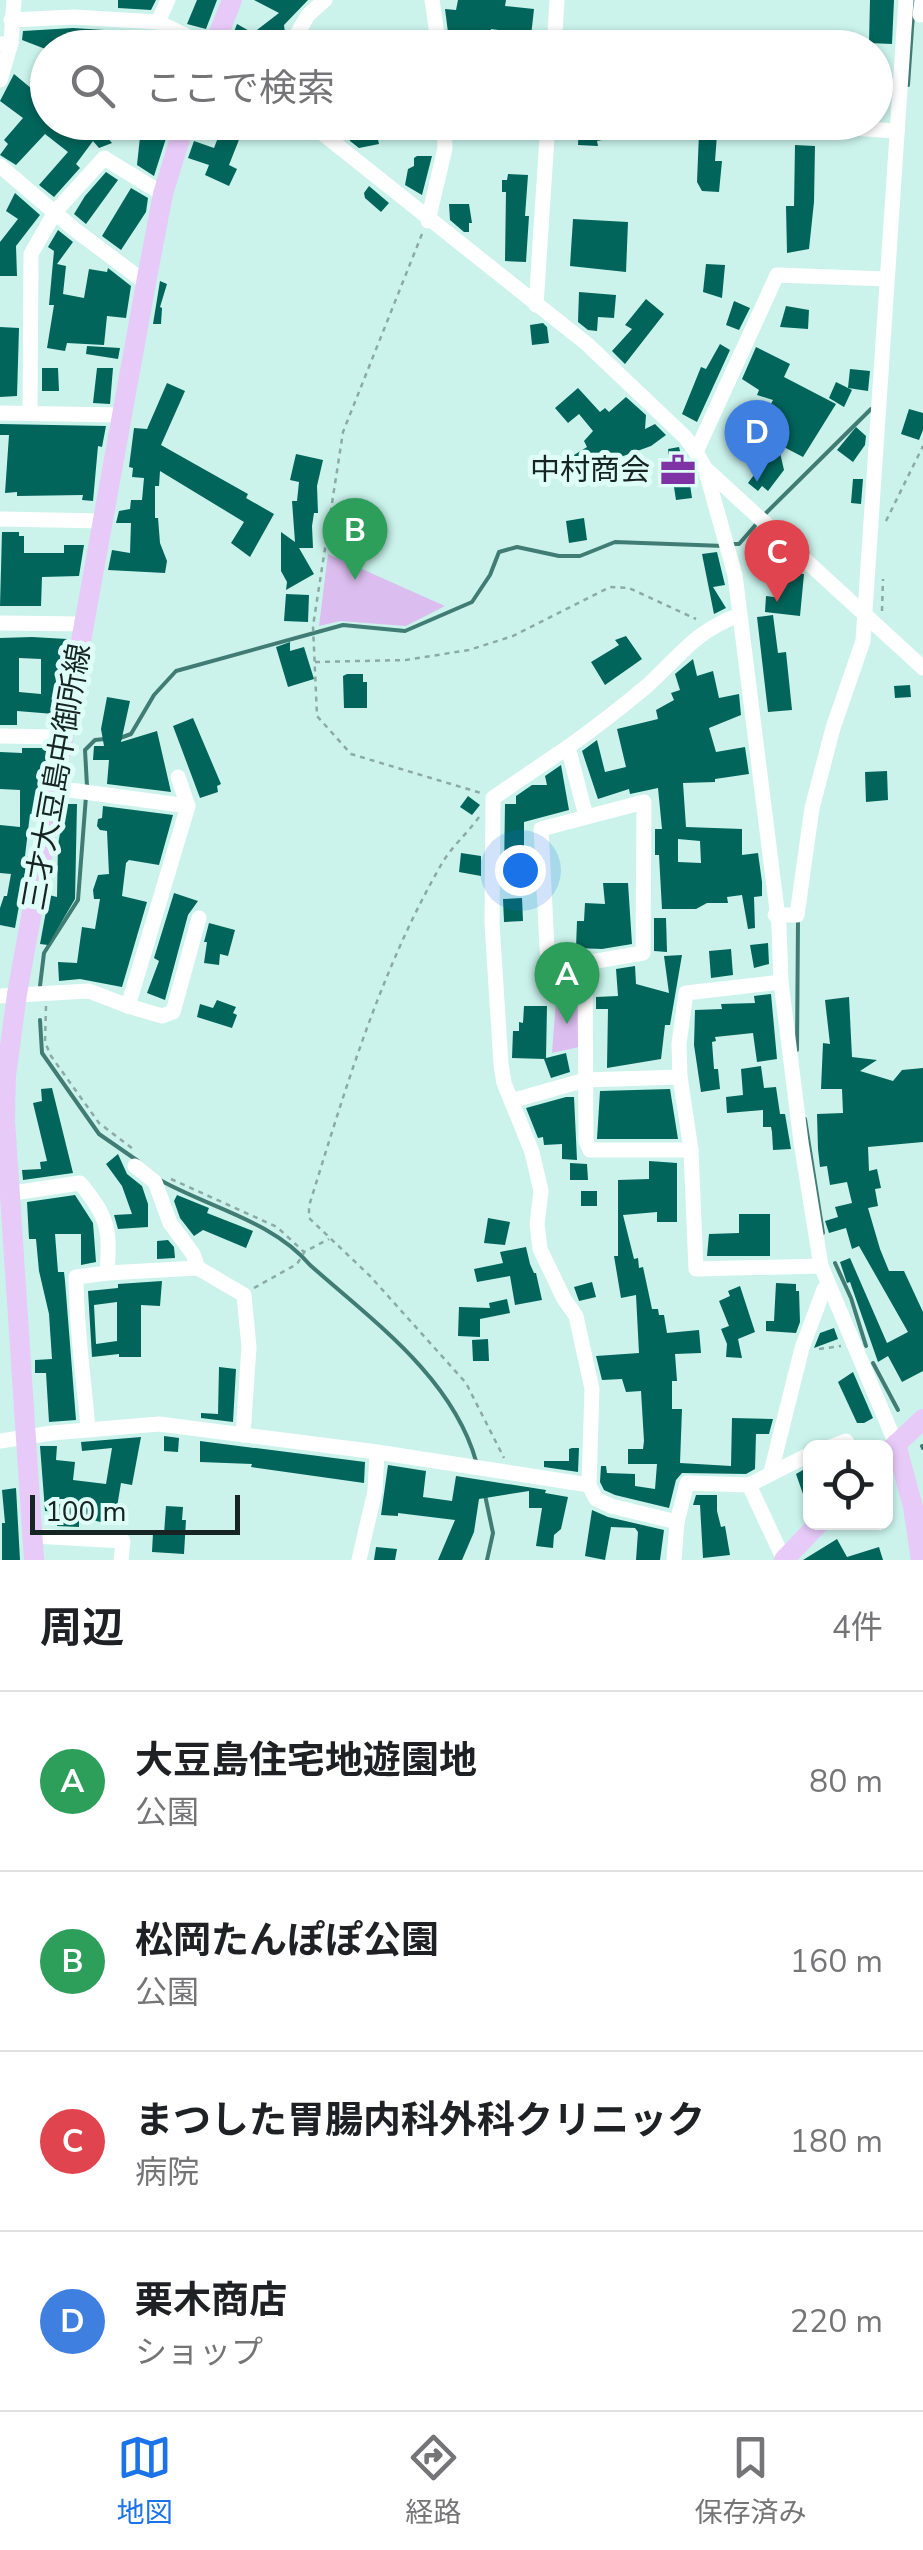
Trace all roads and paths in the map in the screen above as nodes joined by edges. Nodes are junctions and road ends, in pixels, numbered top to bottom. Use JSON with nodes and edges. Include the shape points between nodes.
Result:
{"nodes":[{"id":1,"x":14,"y":0,"type":"edge"},
{"id":2,"x":168,"y":0,"type":"edge"},
{"id":3,"x":232,"y":0,"type":"edge"},
{"id":4,"x":325,"y":0,"type":"edge"},
{"id":5,"x":432,"y":0,"type":"edge"},
{"id":6,"x":557,"y":0,"type":"edge"},
{"id":7,"x":914,"y":11,"type":"edge"},
{"id":8,"x":11,"y":20,"type":"junction"},
{"id":9,"x":158,"y":22,"type":"junction"},
{"id":10,"x":175,"y":30,"type":"edge"},
{"id":11,"x":220,"y":30,"type":"edge"},
{"id":12,"x":300,"y":30,"type":"edge"},
{"id":13,"x":436,"y":30,"type":"edge"},
{"id":14,"x":555,"y":30,"type":"edge"},
{"id":15,"x":5,"y":43,"type":"edge"},
{"id":16,"x":0,"y":80,"type":"edge"},
{"id":17,"x":893,"y":131,"type":"edge"},
{"id":18,"x":897,"y":131,"type":"junction"},
{"id":19,"x":180,"y":140,"type":"edge"},
{"id":20,"x":330,"y":140,"type":"edge"},
{"id":21,"x":444,"y":140,"type":"edge"},
{"id":22,"x":547,"y":140,"type":"edge"},
{"id":23,"x":0,"y":166,"type":"edge"},
{"id":24,"x":162,"y":194,"type":"junction"},
{"id":25,"x":54,"y":212,"type":"junction"},
{"id":26,"x":428,"y":220,"type":"junction"},
{"id":27,"x":886,"y":279,"type":"junction"},
{"id":28,"x":146,"y":282,"type":"junction"},
{"id":29,"x":536,"y":305,"type":"junction"},
{"id":30,"x":30,"y":413,"type":"junction"},
{"id":31,"x":0,"y":414,"type":"edge"},
{"id":32,"x":122,"y":415,"type":"junction"},
{"id":33,"x":923,"y":446,"type":"edge"},
{"id":34,"x":696,"y":452,"type":"junction"},
{"id":35,"x":706,"y":468,"type":"junction"},
{"id":36,"x":0,"y":519,"type":"edge"},
{"id":37,"x":105,"y":521,"type":"junction"},
{"id":38,"x":885,"y":524,"type":"dead end"},
{"id":39,"x":883,"y":565,"type":"dead end"},
{"id":40,"x":739,"y":615,"type":"junction"},
{"id":41,"x":0,"y":623,"type":"edge"},
{"id":42,"x":871,"y":623,"type":"junction"},
{"id":43,"x":84,"y":624,"type":"junction"},
{"id":44,"x":711,"y":626,"type":"junction"},
{"id":45,"x":313,"y":662,"type":"junction"},
{"id":46,"x":923,"y":668,"type":"edge"},
{"id":47,"x":0,"y":736,"type":"edge"},
{"id":48,"x":63,"y":737,"type":"junction"},
{"id":49,"x":568,"y":747,"type":"junction"},
{"id":50,"x":178,"y":777,"type":"dead end"},
{"id":51,"x":54,"y":788,"type":"junction"},
{"id":52,"x":493,"y":798,"type":"junction"},
{"id":53,"x":188,"y":806,"type":"junction"},
{"id":54,"x":586,"y":816,"type":"junction"},
{"id":55,"x":775,"y":915,"type":"junction"},
{"id":56,"x":199,"y":918,"type":"dead end"},
{"id":57,"x":585,"y":963,"type":"junction"},
{"id":58,"x":781,"y":982,"type":"junction"},
{"id":59,"x":47,"y":994,"type":"junction"},
{"id":60,"x":9,"y":995,"type":"edge"},
{"id":61,"x":128,"y":1006,"type":"junction"},
{"id":62,"x":680,"y":1077,"type":"junction"},
{"id":63,"x":584,"y":1080,"type":"junction"},
{"id":64,"x":511,"y":1101,"type":"junction"},
{"id":65,"x":691,"y":1150,"type":"junction"},
{"id":66,"x":134,"y":1158,"type":"joint"},
{"id":67,"x":168,"y":1176,"type":"dead end"},
{"id":68,"x":13,"y":1192,"type":"junction"},
{"id":69,"x":331,"y":1238,"type":"junction"},
{"id":70,"x":304,"y":1252,"type":"junction"},
{"id":71,"x":821,"y":1266,"type":"junction"},
{"id":72,"x":198,"y":1268,"type":"junction"},
{"id":73,"x":107,"y":1273,"type":"junction"},
{"id":74,"x":829,"y":1287,"type":"junction"},
{"id":75,"x":244,"y":1295,"type":"junction"},
{"id":76,"x":852,"y":1344,"type":"junction"},
{"id":77,"x":802,"y":1350,"type":"junction"},
{"id":78,"x":923,"y":1420,"type":"edge"},
{"id":79,"x":88,"y":1430,"type":"junction"},
{"id":80,"x":243,"y":1435,"type":"junction"},
{"id":81,"x":28,"y":1439,"type":"junction"},
{"id":82,"x":887,"y":1440,"type":"edge"},
{"id":83,"x":0,"y":1441,"type":"edge"},
{"id":84,"x":893,"y":1448,"type":"edge"},
{"id":85,"x":378,"y":1452,"type":"junction"},
{"id":86,"x":893,"y":1455,"type":"edge"},
{"id":87,"x":803,"y":1457,"type":"edge"},
{"id":88,"x":771,"y":1472,"type":"junction"},
{"id":89,"x":512,"y":1473,"type":"junction"},
{"id":90,"x":749,"y":1484,"type":"junction"},
{"id":91,"x":588,"y":1485,"type":"junction"},
{"id":92,"x":677,"y":1522,"type":"junction"},
{"id":93,"x":812,"y":1530,"type":"edge"},
{"id":94,"x":34,"y":1536,"type":"junction"},
{"id":95,"x":34,"y":1560,"type":"edge"},
{"id":96,"x":121,"y":1560,"type":"edge"},
{"id":97,"x":359,"y":1560,"type":"edge"},
{"id":98,"x":674,"y":1560,"type":"edge"},
{"id":99,"x":784,"y":1560,"type":"edge"},
{"id":100,"x":921,"y":1560,"type":"edge"}],
"edges":[{"from":1,"to":8,"type":"street"},
{"from":2,"to":9,"type":"street"},
{"from":3,"to":11,"type":"main road"},
{"from":4,"to":12,"type":"street"},
{"from":5,"to":13,"type":"street"},
{"from":6,"to":14,"type":"street"},
{"from":7,"to":18,"type":"street"},
{"from":8,"to":9,"type":"street"},
{"from":8,"to":15,"type":"street"},
{"from":9,"to":10,"type":"street"},
{"from":15,"to":16,"type":"street"},
{"from":17,"to":18,"type":"street"},
{"from":18,"to":27,"type":"street"},
{"from":19,"to":24,"type":"main road","name":"三才大豆島中御所線"},
{"from":20,"to":26,"type":"street"},
{"from":21,"to":26,"type":"street"},
{"from":22,"to":29,"type":"street"},
{"from":23,"to":25,"type":"street"},
{"from":24,"to":25,"type":"street","via":[[104,158]]},
{"from":24,"to":28,"type":"main road","name":"三才大豆島中御所線"},
{"from":25,"to":28,"type":"street"},
{"from":25,"to":30,"type":"street","via":[[31,254]]},
{"from":26,"to":29,"type":"street"},
{"from":26,"to":45,"type":"path","via":[[342,432]]},
{"from":27,"to":34,"type":"street","via":[[777,275]]},
{"from":27,"to":42,"type":"street"},
{"from":28,"to":32,"type":"main road","name":"三才大豆島中御所線"},
{"from":29,"to":34,"type":"street","via":[[587,344]]},
{"from":30,"to":31,"type":"street"},
{"from":30,"to":32,"type":"street"},
{"from":32,"to":37,"type":"main road","name":"三才大豆島中御所線"},
{"from":33,"to":38,"type":"path"},
{"from":34,"to":35,"type":"street"},
{"from":35,"to":40,"type":"street","via":[[729,544]]},
{"from":35,"to":42,"type":"street"},
{"from":36,"to":37,"type":"street"},
{"from":37,"to":43,"type":"main road","name":"三才大豆島中御所線"},
{"from":39,"to":42,"type":"path","via":[[882,617]]},
{"from":40,"to":44,"type":"street"},
{"from":40,"to":55,"type":"street"},
{"from":41,"to":43,"type":"street"},
{"from":42,"to":46,"type":"street"},
{"from":42,"to":55,"type":"street","via":[[812,808],[796,915]]},
{"from":43,"to":48,"type":"main road","name":"三才大豆島中御所線"},
{"from":44,"to":45,"type":"path","via":[[630,588],[610,587],[469,650],[406,660]]},
{"from":44,"to":49,"type":"street"},
{"from":45,"to":52,"type":"path","via":[[317,716],[350,754]]},
{"from":47,"to":48,"type":"street"},
{"from":48,"to":51,"type":"main road","name":"三才大豆島中御所線"},
{"from":49,"to":52,"type":"street"},
{"from":49,"to":54,"type":"street"},
{"from":50,"to":53,"type":"street"},
{"from":51,"to":53,"type":"street"},
{"from":51,"to":60,"type":"main road","name":"三才大豆島中御所線"},
{"from":52,"to":64,"type":"street","via":[[492,922],[501,1064]]},
{"from":52,"to":69,"type":"path","via":[[441,864],[356,1054],[310,1206],[310,1218]]},
{"from":53,"to":61,"type":"street"},
{"from":54,"to":57,"type":"street","via":[[541,829],[548,966]]},
{"from":54,"to":57,"type":"street","via":[[644,802],[643,954]]},
{"from":55,"to":58,"type":"street"},
{"from":56,"to":61,"type":"street","via":[[173,1012],[162,1016]]},
{"from":57,"to":63,"type":"street"},
{"from":58,"to":62,"type":"street","via":[[686,992]]},
{"from":58,"to":71,"type":"street"},
{"from":59,"to":60,"type":"street"},
{"from":59,"to":61,"type":"street","via":[[89,992]]},
{"from":59,"to":66,"type":"path","via":[[45,1042],[51,1056],[99,1123]]},
{"from":60,"to":68,"type":"main road","name":"三才大豆島中御所線"},
{"from":62,"to":63,"type":"street"},
{"from":62,"to":65,"type":"street"},
{"from":63,"to":64,"type":"street"},
{"from":63,"to":65,"type":"street","via":[[590,1150]]},
{"from":64,"to":91,"type":"street","via":[[541,1192],[540,1248],[576,1316],[592,1390]]},
{"from":65,"to":71,"type":"street","via":[[696,1269]]},
{"from":66,"to":72,"type":"street","via":[[155,1182]]},
{"from":67,"to":70,"type":"path","via":[[277,1227]]},
{"from":68,"to":73,"type":"street","via":[[80,1183],[107,1222]]},
{"from":68,"to":81,"type":"main road","name":"三才大豆島中御所線"},
{"from":69,"to":70,"type":"path"},
{"from":69,"to":89,"type":"path","via":[[466,1383]]},
{"from":70,"to":75,"type":"path","via":[[297,1264]]},
{"from":71,"to":74,"type":"street"},
{"from":72,"to":73,"type":"street"},
{"from":72,"to":75,"type":"street"},
{"from":73,"to":79,"type":"street","via":[[76,1277]]},
{"from":74,"to":76,"type":"street"},
{"from":74,"to":77,"type":"street"},
{"from":75,"to":80,"type":"street","via":[[249,1347]]},
{"from":76,"to":77,"type":"path"},
{"from":76,"to":82,"type":"street"},
{"from":77,"to":88,"type":"street"},
{"from":78,"to":84,"type":"main road"},
{"from":79,"to":80,"type":"street","via":[[159,1424]]},
{"from":79,"to":81,"type":"street"},
{"from":80,"to":85,"type":"street"},
{"from":81,"to":83,"type":"street"},
{"from":81,"to":94,"type":"main road","name":"三才大豆島中御所線"},
{"from":85,"to":89,"type":"street"},
{"from":85,"to":97,"type":"street"},
{"from":86,"to":100,"type":"main road","via":[[914,1507]]},
{"from":87,"to":88,"type":"street"},
{"from":88,"to":90,"type":"street"},
{"from":89,"to":91,"type":"street"},
{"from":90,"to":92,"type":"street","via":[[687,1484]]},
{"from":90,"to":99,"type":"street"},
{"from":91,"to":92,"type":"street","via":[[596,1499],[612,1506]]},
{"from":92,"to":98,"type":"street"},
{"from":93,"to":99,"type":"main road"},
{"from":94,"to":95,"type":"main road","name":"三才大豆島中御所線"},
{"from":94,"to":96,"type":"street","via":[[123,1540]]}]}
